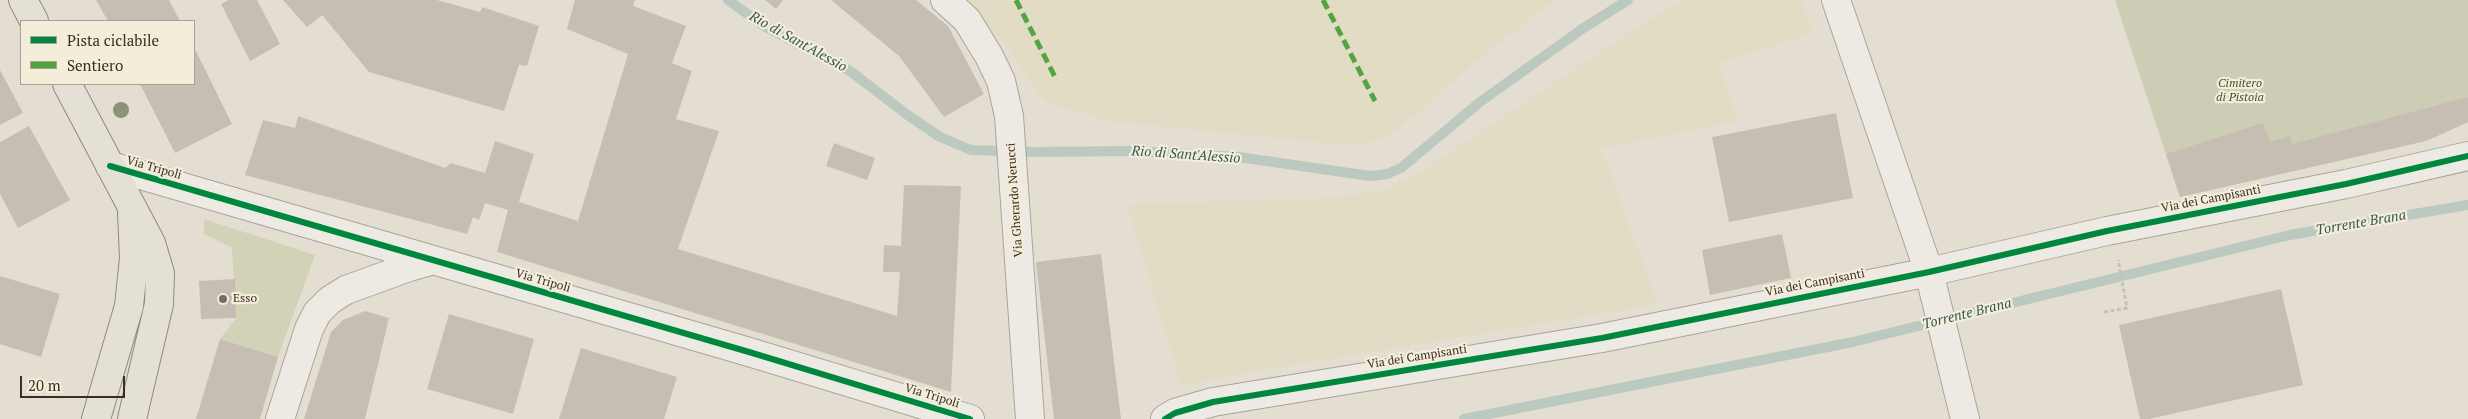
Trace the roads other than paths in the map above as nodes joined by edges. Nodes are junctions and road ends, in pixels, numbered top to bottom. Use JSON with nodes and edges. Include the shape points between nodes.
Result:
{"nodes":[{"id":1,"x":23,"y":0,"type":"edge"},
{"id":2,"x":945,"y":0,"type":"edge"},
{"id":3,"x":1836,"y":0,"type":"edge"},
{"id":4,"x":33,"y":20,"type":"edge"},
{"id":5,"x":68,"y":85,"type":"edge"},
{"id":6,"x":2468,"y":156,"type":"edge"},
{"id":7,"x":110,"y":166,"type":"junction"},
{"id":8,"x":132,"y":209,"type":"junction"},
{"id":9,"x":434,"y":260,"type":"junction"},
{"id":10,"x":1932,"y":282,"type":"junction"},
{"id":11,"x":96,"y":419,"type":"edge"},
{"id":12,"x":132,"y":419,"type":"edge"},
{"id":13,"x":280,"y":419,"type":"edge"},
{"id":14,"x":970,"y":419,"type":"edge"},
{"id":15,"x":1030,"y":419,"type":"edge"},
{"id":16,"x":1165,"y":419,"type":"edge"},
{"id":17,"x":1965,"y":419,"type":"edge"}],
"edges":[{"from":1,"to":4,"type":"main road"},
{"from":2,"to":15,"type":"street","name":"Via Gherardo Nerucci","via":[[967,20],[986,50],[1001,81],[1009,116]]},
{"from":3,"to":10,"type":"street"},
{"from":5,"to":7,"type":"main road"},
{"from":6,"to":10,"type":"street","name":"Via dei Campisanti","via":[[2346,184],[2107,231]]},
{"from":7,"to":8,"type":"main road"},
{"from":7,"to":9,"type":"street","name":"Via Tripoli"},
{"from":8,"to":11,"type":"main road","via":[[134,258],[129,306]]},
{"from":8,"to":12,"type":"main road","via":[[157,258],[161,289]]},
{"from":9,"to":13,"type":"street","via":[[346,290],[317,313]]},
{"from":9,"to":14,"type":"street","name":"Via Tripoli"},
{"from":10,"to":16,"type":"street","name":"Via dei Campisanti","via":[[1213,402]]},
{"from":10,"to":17,"type":"street"}]}
